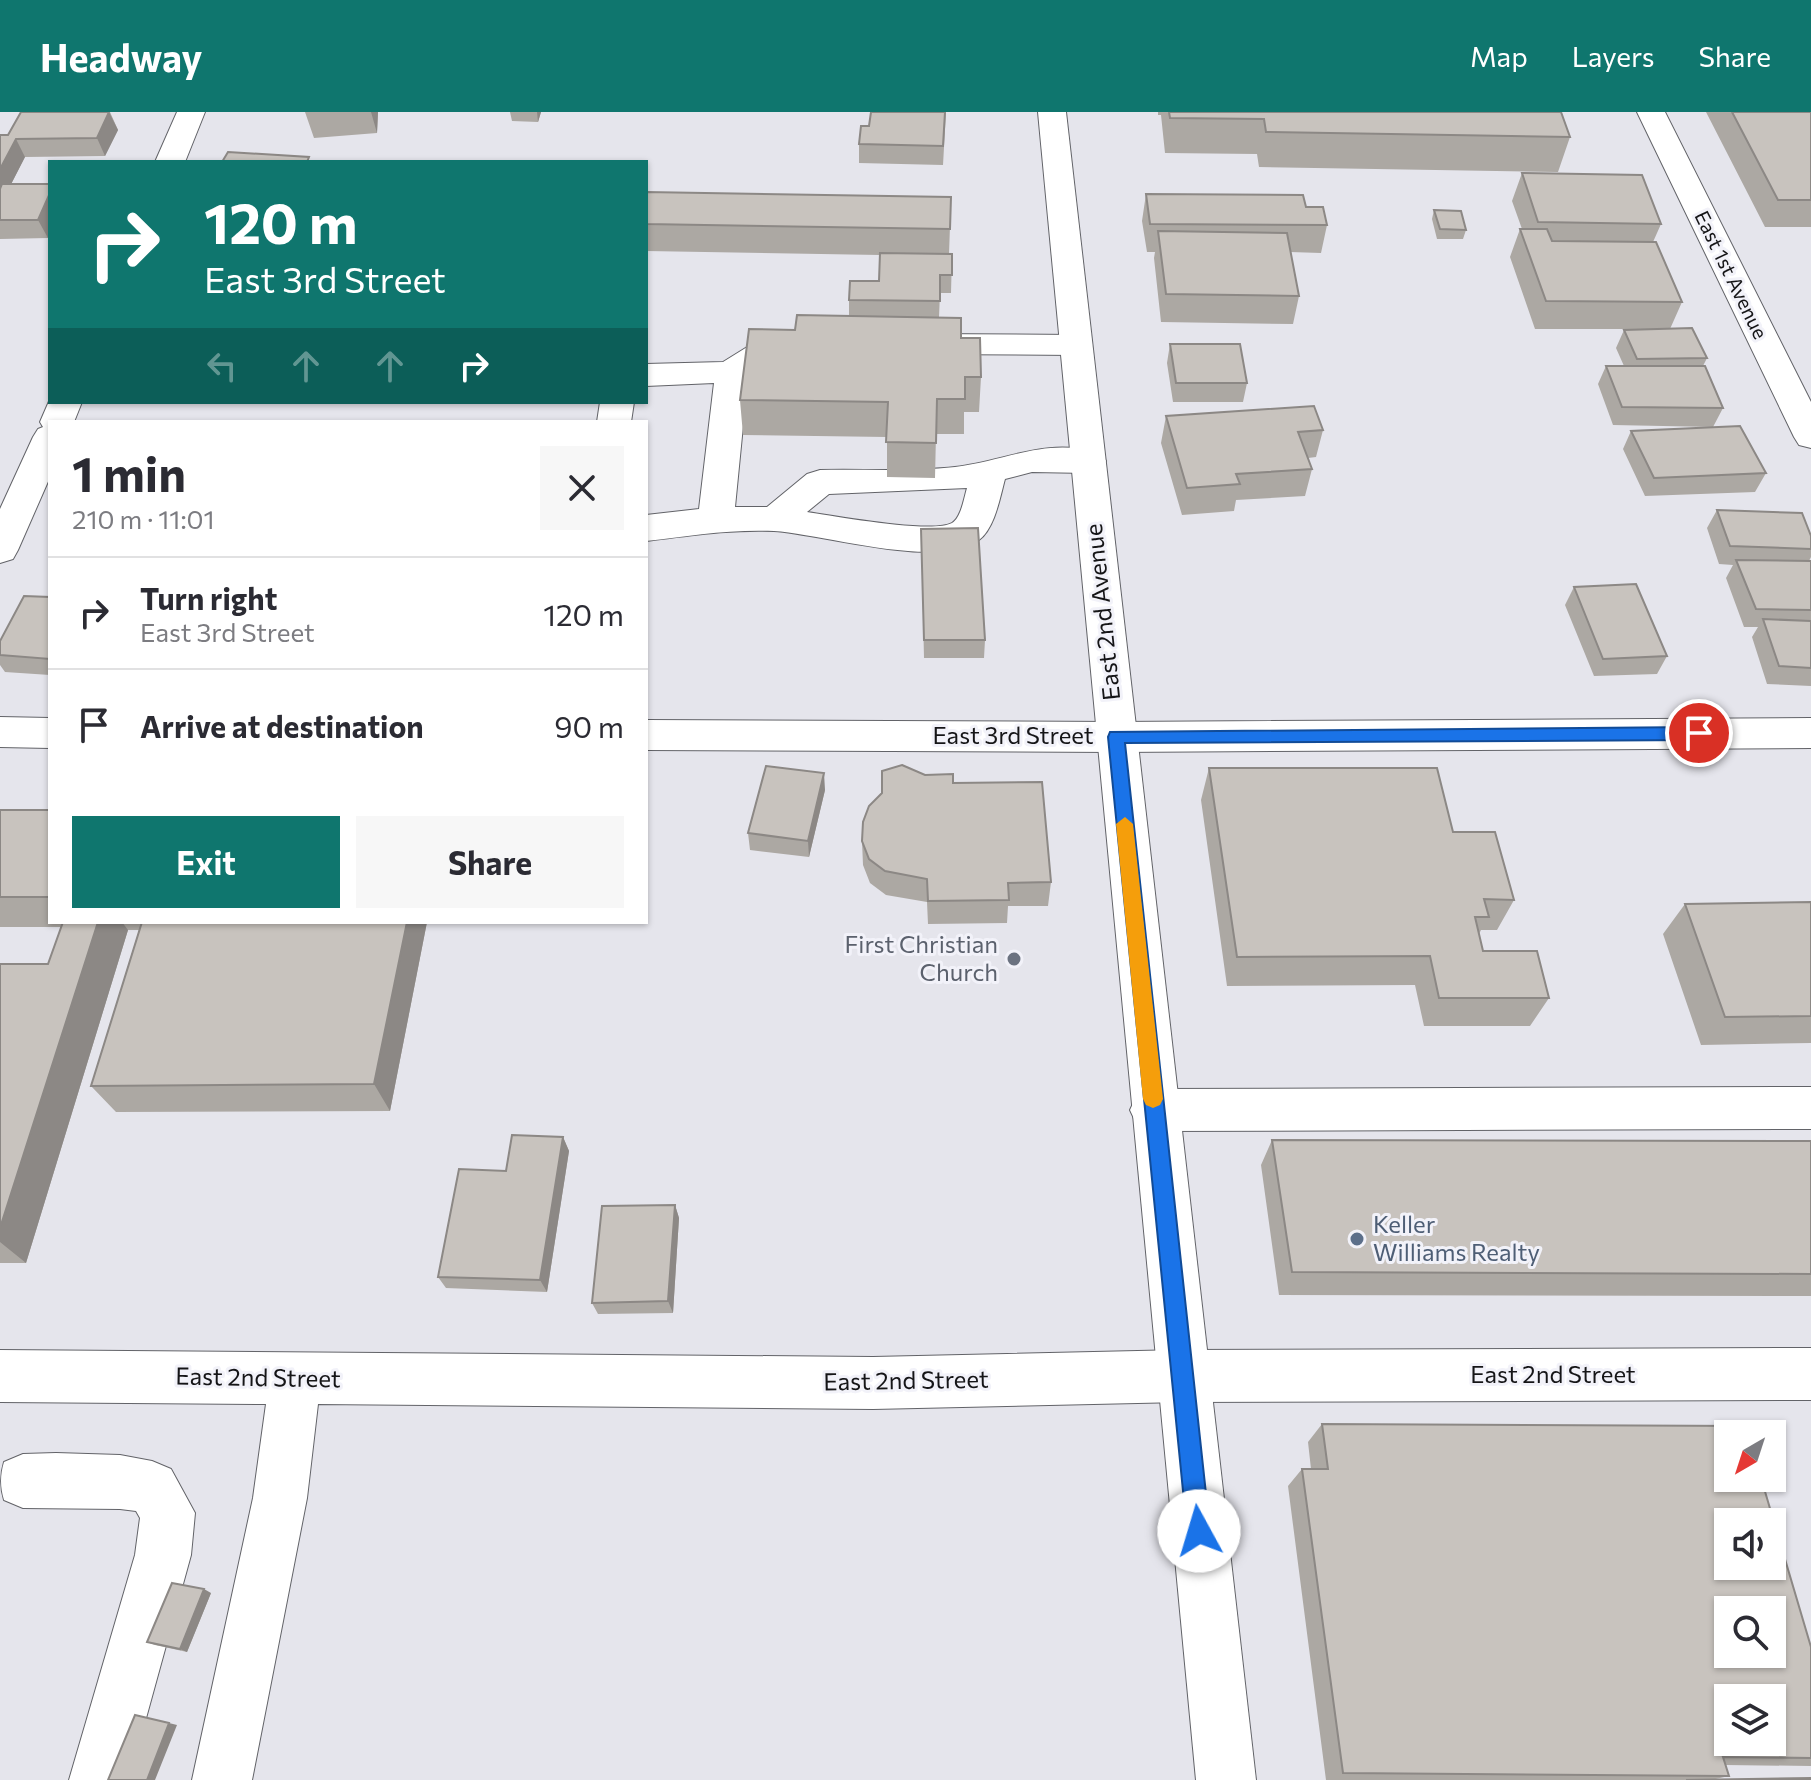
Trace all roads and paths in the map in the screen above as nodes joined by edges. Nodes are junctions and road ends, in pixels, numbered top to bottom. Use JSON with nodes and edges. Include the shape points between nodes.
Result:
{"nodes":[{"id":1,"x":191,"y":112,"type":"edge"},
{"id":2,"x":1052,"y":112,"type":"edge"},
{"id":3,"x":1651,"y":112,"type":"edge"},
{"id":4,"x":171,"y":160,"type":"edge"},
{"id":5,"x":885,"y":345,"type":"edge"},
{"id":6,"x":1076,"y":345,"type":"junction"},
{"id":7,"x":828,"y":346,"type":"edge"},
{"id":8,"x":732,"y":372,"type":"junction"},
{"id":9,"x":648,"y":375,"type":"edge"},
{"id":10,"x":1811,"y":437,"type":"edge"},
{"id":11,"x":48,"y":442,"type":"edge"},
{"id":12,"x":1088,"y":461,"type":"junction"},
{"id":13,"x":989,"y":473,"type":"junction"},
{"id":14,"x":775,"y":519,"type":"junction"},
{"id":15,"x":716,"y":520,"type":"junction"},
{"id":16,"x":648,"y":528,"type":"edge"},
{"id":17,"x":0,"y":550,"type":"edge"},
{"id":18,"x":0,"y":732,"type":"edge"},
{"id":19,"x":48,"y":733,"type":"edge"},
{"id":20,"x":1811,"y":733,"type":"edge"},
{"id":21,"x":648,"y":735,"type":"edge"},
{"id":22,"x":1116,"y":737,"type":"junction"},
{"id":23,"x":1811,"y":1108,"type":"edge"},
{"id":24,"x":1154,"y":1110,"type":"junction"},
{"id":25,"x":1811,"y":1374,"type":"edge"},
{"id":26,"x":0,"y":1376,"type":"edge"},
{"id":27,"x":1182,"y":1376,"type":"junction"},
{"id":28,"x":295,"y":1378,"type":"junction"},
{"id":29,"x":23,"y":1481,"type":"dead end"},
{"id":30,"x":99,"y":1780,"type":"edge"},
{"id":31,"x":222,"y":1780,"type":"edge"},
{"id":32,"x":1226,"y":1780,"type":"edge"}],
"edges":[{"from":1,"to":4,"type":"street"},
{"from":2,"to":6,"type":"street","name":"East 2nd Avenue"},
{"from":3,"to":10,"type":"street","name":"East 1st Avenue"},
{"from":5,"to":6,"type":"street"},
{"from":6,"to":12,"type":"street","name":"East 2nd Avenue"},
{"from":7,"to":8,"type":"street","via":[[762,352],[742,360]]},
{"from":8,"to":9,"type":"street"},
{"from":8,"to":15,"type":"street"},
{"from":11,"to":17,"type":"street"},
{"from":12,"to":13,"type":"street","via":[[1032,460]]},
{"from":12,"to":22,"type":"street","name":"East 2nd Avenue"},
{"from":13,"to":14,"type":"street","via":[[956,479],[820,482]]},
{"from":13,"to":14,"type":"street","via":[[969,530],[957,538],[888,535]]},
{"from":14,"to":15,"type":"street"},
{"from":15,"to":16,"type":"street"},
{"from":18,"to":19,"type":"street"},
{"from":20,"to":22,"type":"street","name":"East 3rd Street"},
{"from":21,"to":22,"type":"street","name":"East 3rd Street"},
{"from":22,"to":24,"type":"street","name":"East 2nd Avenue"},
{"from":23,"to":24,"type":"street"},
{"from":24,"to":27,"type":"street","name":"East 2nd Avenue"},
{"from":25,"to":27,"type":"street","name":"East 2nd Street"},
{"from":26,"to":28,"type":"street","name":"East 2nd Street"},
{"from":27,"to":28,"type":"street","name":"East 2nd Street","via":[[873,1383]]},
{"from":27,"to":32,"type":"street","name":"East 2nd Avenue"},
{"from":28,"to":31,"type":"street","via":[[280,1498]]},
{"from":29,"to":30,"type":"street","via":[[126,1481],[152,1488],[168,1513],[163,1555]]}]}
